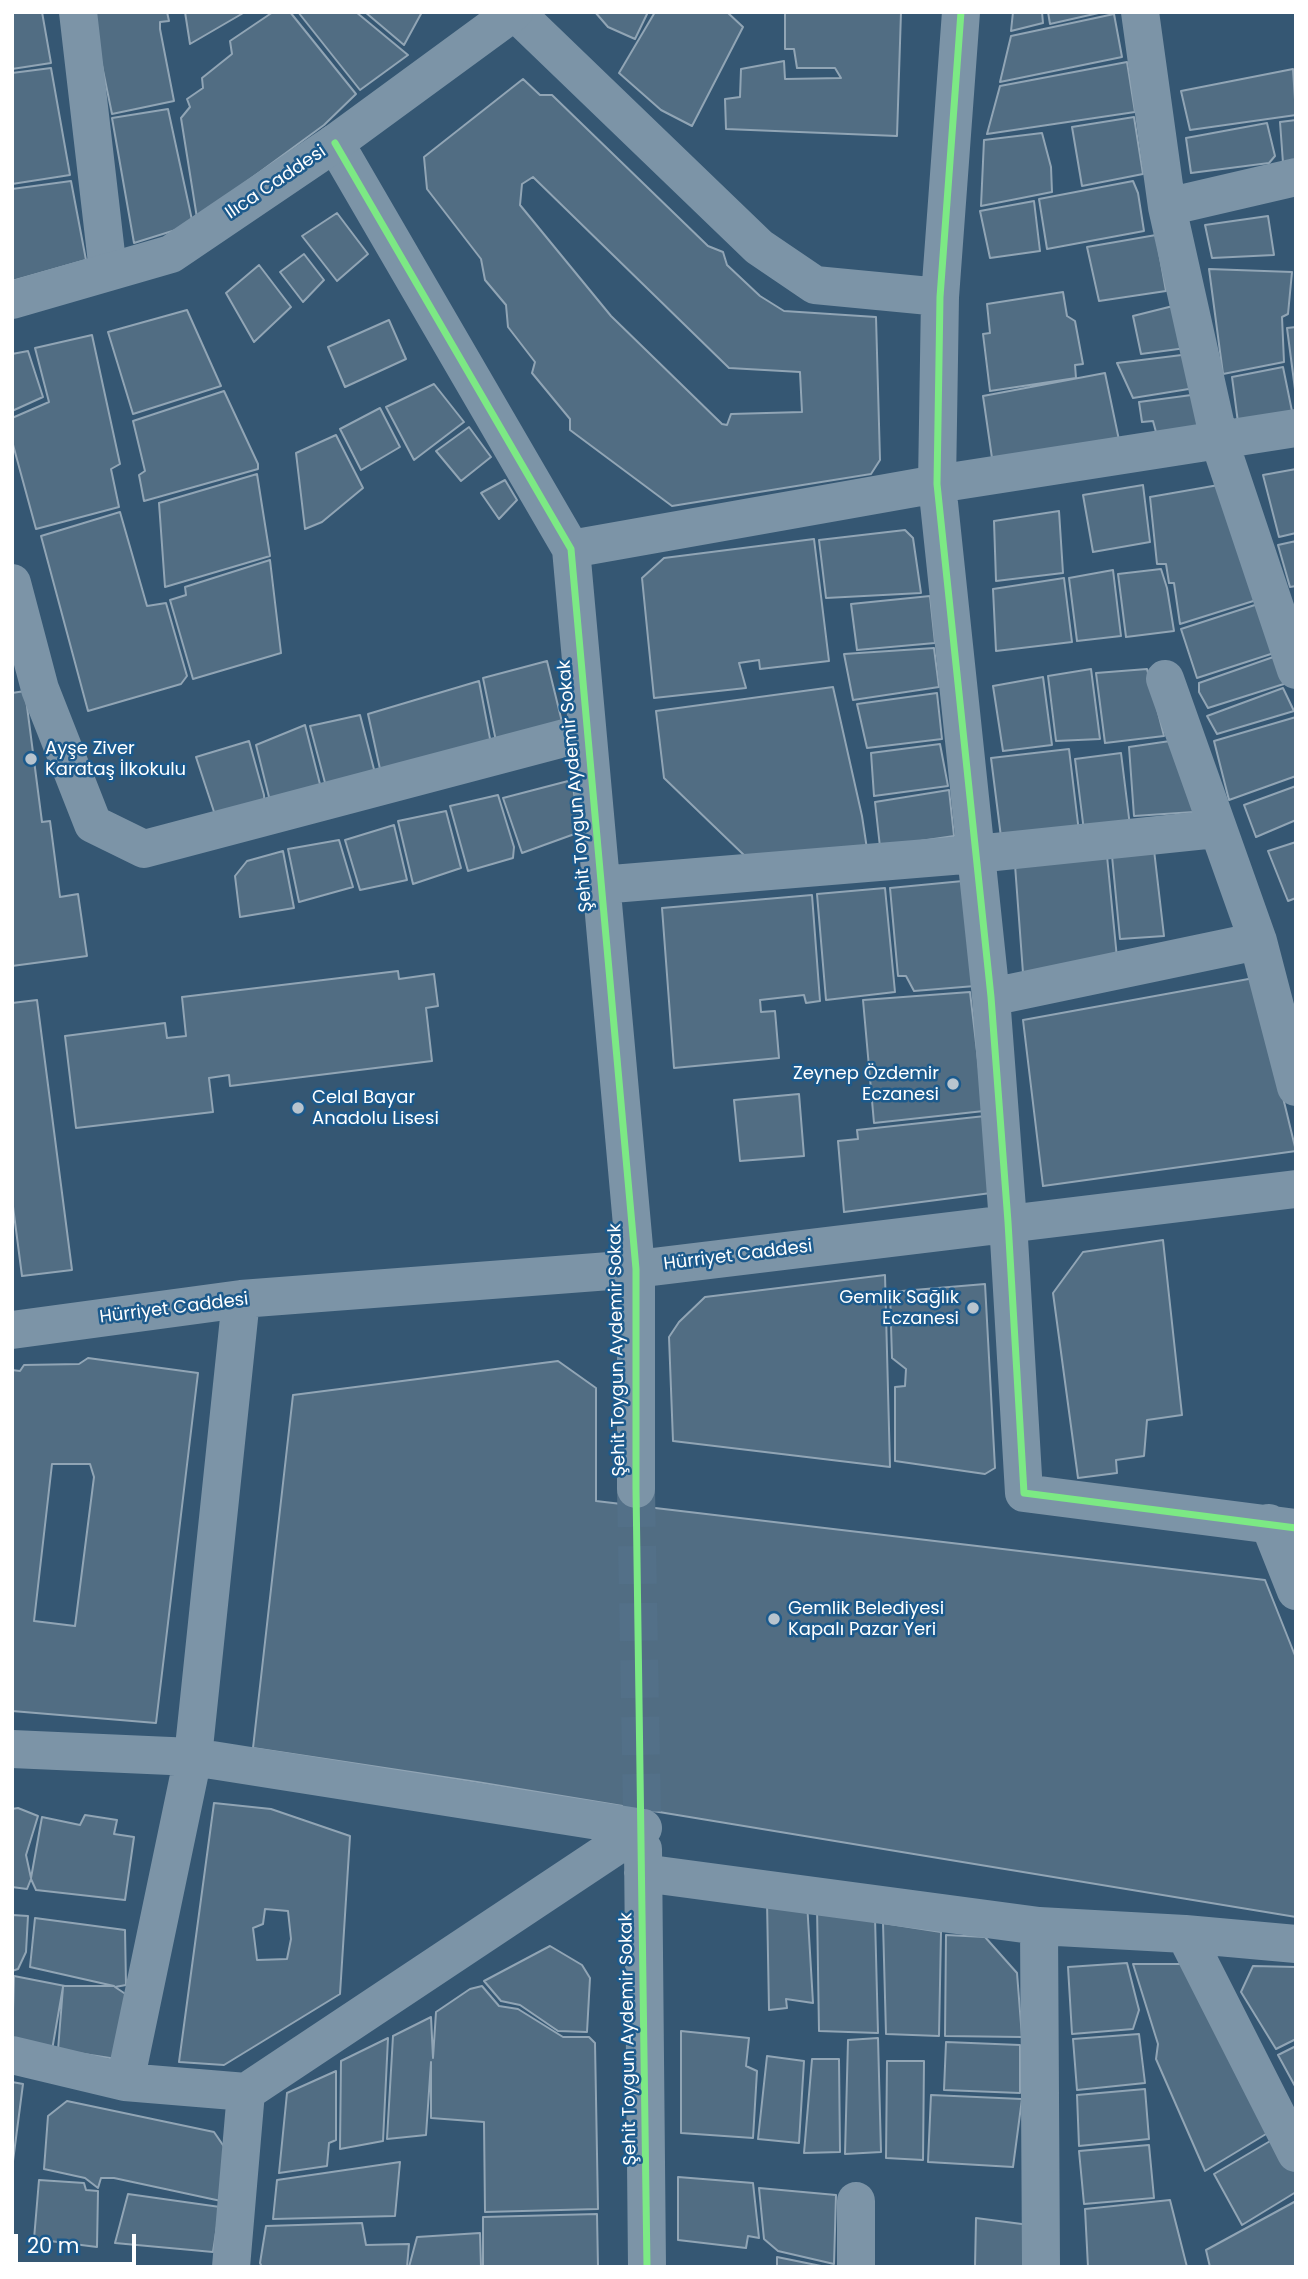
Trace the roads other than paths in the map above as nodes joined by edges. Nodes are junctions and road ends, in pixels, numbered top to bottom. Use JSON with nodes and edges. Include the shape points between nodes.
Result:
{"nodes":[{"id":1,"x":78,"y":12,"type":"edge"},
{"id":2,"x":515,"y":12,"type":"edge"},
{"id":3,"x":961,"y":12,"type":"edge"},
{"id":4,"x":1140,"y":12,"type":"edge"},
{"id":5,"x":335,"y":143,"type":"junction"},
{"id":6,"x":1296,"y":177,"type":"edge"},
{"id":7,"x":1167,"y":207,"type":"junction"},
{"id":8,"x":108,"y":271,"type":"junction"},
{"id":9,"x":940,"y":297,"type":"junction"},
{"id":10,"x":12,"y":300,"type":"edge"},
{"id":11,"x":1296,"y":428,"type":"edge"},
{"id":12,"x":1219,"y":440,"type":"junction"},
{"id":13,"x":937,"y":484,"type":"junction"},
{"id":14,"x":571,"y":549,"type":"junction"},
{"id":15,"x":12,"y":583,"type":"edge"},
{"id":16,"x":1296,"y":670,"type":"edge"},
{"id":17,"x":1165,"y":679,"type":"dead end"},
{"id":18,"x":587,"y":732,"type":"junction"},
{"id":19,"x":1216,"y":829,"type":"junction"},
{"id":20,"x":976,"y":854,"type":"junction"},
{"id":21,"x":600,"y":885,"type":"junction"},
{"id":22,"x":1258,"y":941,"type":"junction"},
{"id":23,"x":991,"y":997,"type":"junction"},
{"id":24,"x":1296,"y":1087,"type":"edge"},
{"id":25,"x":1296,"y":1189,"type":"edge"},
{"id":26,"x":1008,"y":1222,"type":"junction"},
{"id":27,"x":636,"y":1269,"type":"junction"},
{"id":28,"x":241,"y":1299,"type":"junction"},
{"id":29,"x":12,"y":1330,"type":"edge"},
{"id":30,"x":636,"y":1489,"type":"tunnel mouth"},
{"id":31,"x":1282,"y":1526,"type":"edge"},
{"id":32,"x":1296,"y":1591,"type":"edge"},
{"id":33,"x":12,"y":1749,"type":"edge"},
{"id":34,"x":193,"y":1757,"type":"junction"},
{"id":35,"x":642,"y":1820,"type":"junction"},
{"id":36,"x":643,"y":1873,"type":"junction"},
{"id":37,"x":1039,"y":1926,"type":"junction"},
{"id":38,"x":1185,"y":1934,"type":"junction"},
{"id":39,"x":1296,"y":1944,"type":"edge"},
{"id":40,"x":12,"y":2055,"type":"edge"},
{"id":41,"x":125,"y":2082,"type":"junction"},
{"id":42,"x":246,"y":2092,"type":"junction"},
{"id":43,"x":1296,"y":2153,"type":"edge"},
{"id":44,"x":856,"y":2201,"type":"dead end"},
{"id":45,"x":230,"y":2267,"type":"edge"},
{"id":46,"x":647,"y":2267,"type":"edge"},
{"id":47,"x":856,"y":2267,"type":"edge"},
{"id":48,"x":1041,"y":2267,"type":"edge"}],
"edges":[{"from":1,"to":8,"type":"street"},
{"from":2,"to":5,"type":"street","name":"Ilıca Caddesi"},
{"from":2,"to":9,"type":"street","via":[[758,247],[815,285]]},
{"from":3,"to":9,"type":"street"},
{"from":4,"to":7,"type":"street"},
{"from":5,"to":8,"type":"street","name":"Ilıca Caddesi","via":[[171,254]]},
{"from":5,"to":14,"type":"street","name":"Şehit Toygun Aydemir Sokak"},
{"from":6,"to":7,"type":"street"},
{"from":7,"to":12,"type":"street"},
{"from":8,"to":10,"type":"street","name":"Ilıca Caddesi"},
{"from":9,"to":13,"type":"street"},
{"from":11,"to":12,"type":"street"},
{"from":12,"to":13,"type":"street"},
{"from":12,"to":16,"type":"street"},
{"from":13,"to":14,"type":"street"},
{"from":13,"to":20,"type":"street"},
{"from":14,"to":18,"type":"street","name":"Şehit Toygun Aydemir Sokak"},
{"from":15,"to":18,"type":"street","via":[[40,690],[93,824],[144,849]]},
{"from":17,"to":19,"type":"street"},
{"from":18,"to":21,"type":"street","name":"Şehit Toygun Aydemir Sokak"},
{"from":19,"to":20,"type":"street"},
{"from":19,"to":22,"type":"street"},
{"from":20,"to":21,"type":"street"},
{"from":20,"to":23,"type":"street"},
{"from":21,"to":27,"type":"street","name":"Şehit Toygun Aydemir Sokak"},
{"from":22,"to":23,"type":"street"},
{"from":22,"to":24,"type":"street"},
{"from":23,"to":26,"type":"street"},
{"from":25,"to":26,"type":"street","name":"Hürriyet Caddesi"},
{"from":26,"to":27,"type":"street","name":"Hürriyet Caddesi"},
{"from":26,"to":31,"type":"street","via":[[1024,1493]]},
{"from":27,"to":28,"type":"street","name":"Hürriyet Caddesi"},
{"from":27,"to":30,"type":"street","name":"Şehit Toygun Aydemir Sokak"},
{"from":28,"to":29,"type":"street","name":"Hürriyet Caddesi"},
{"from":28,"to":34,"type":"street"},
{"from":31,"to":32,"type":"street"},
{"from":33,"to":34,"type":"street"},
{"from":34,"to":35,"type":"street"},
{"from":34,"to":41,"type":"street"},
{"from":35,"to":36,"type":"street","name":"Şehit Toygun Aydemir Sokak"},
{"from":35,"to":42,"type":"street"},
{"from":36,"to":37,"type":"street"},
{"from":36,"to":46,"type":"street","name":"Şehit Toygun Aydemir Sokak"},
{"from":37,"to":38,"type":"street"},
{"from":37,"to":48,"type":"street"},
{"from":38,"to":39,"type":"street"},
{"from":38,"to":43,"type":"street"},
{"from":40,"to":41,"type":"street"},
{"from":41,"to":42,"type":"street"},
{"from":42,"to":45,"type":"street"},
{"from":44,"to":47,"type":"street"}]}
